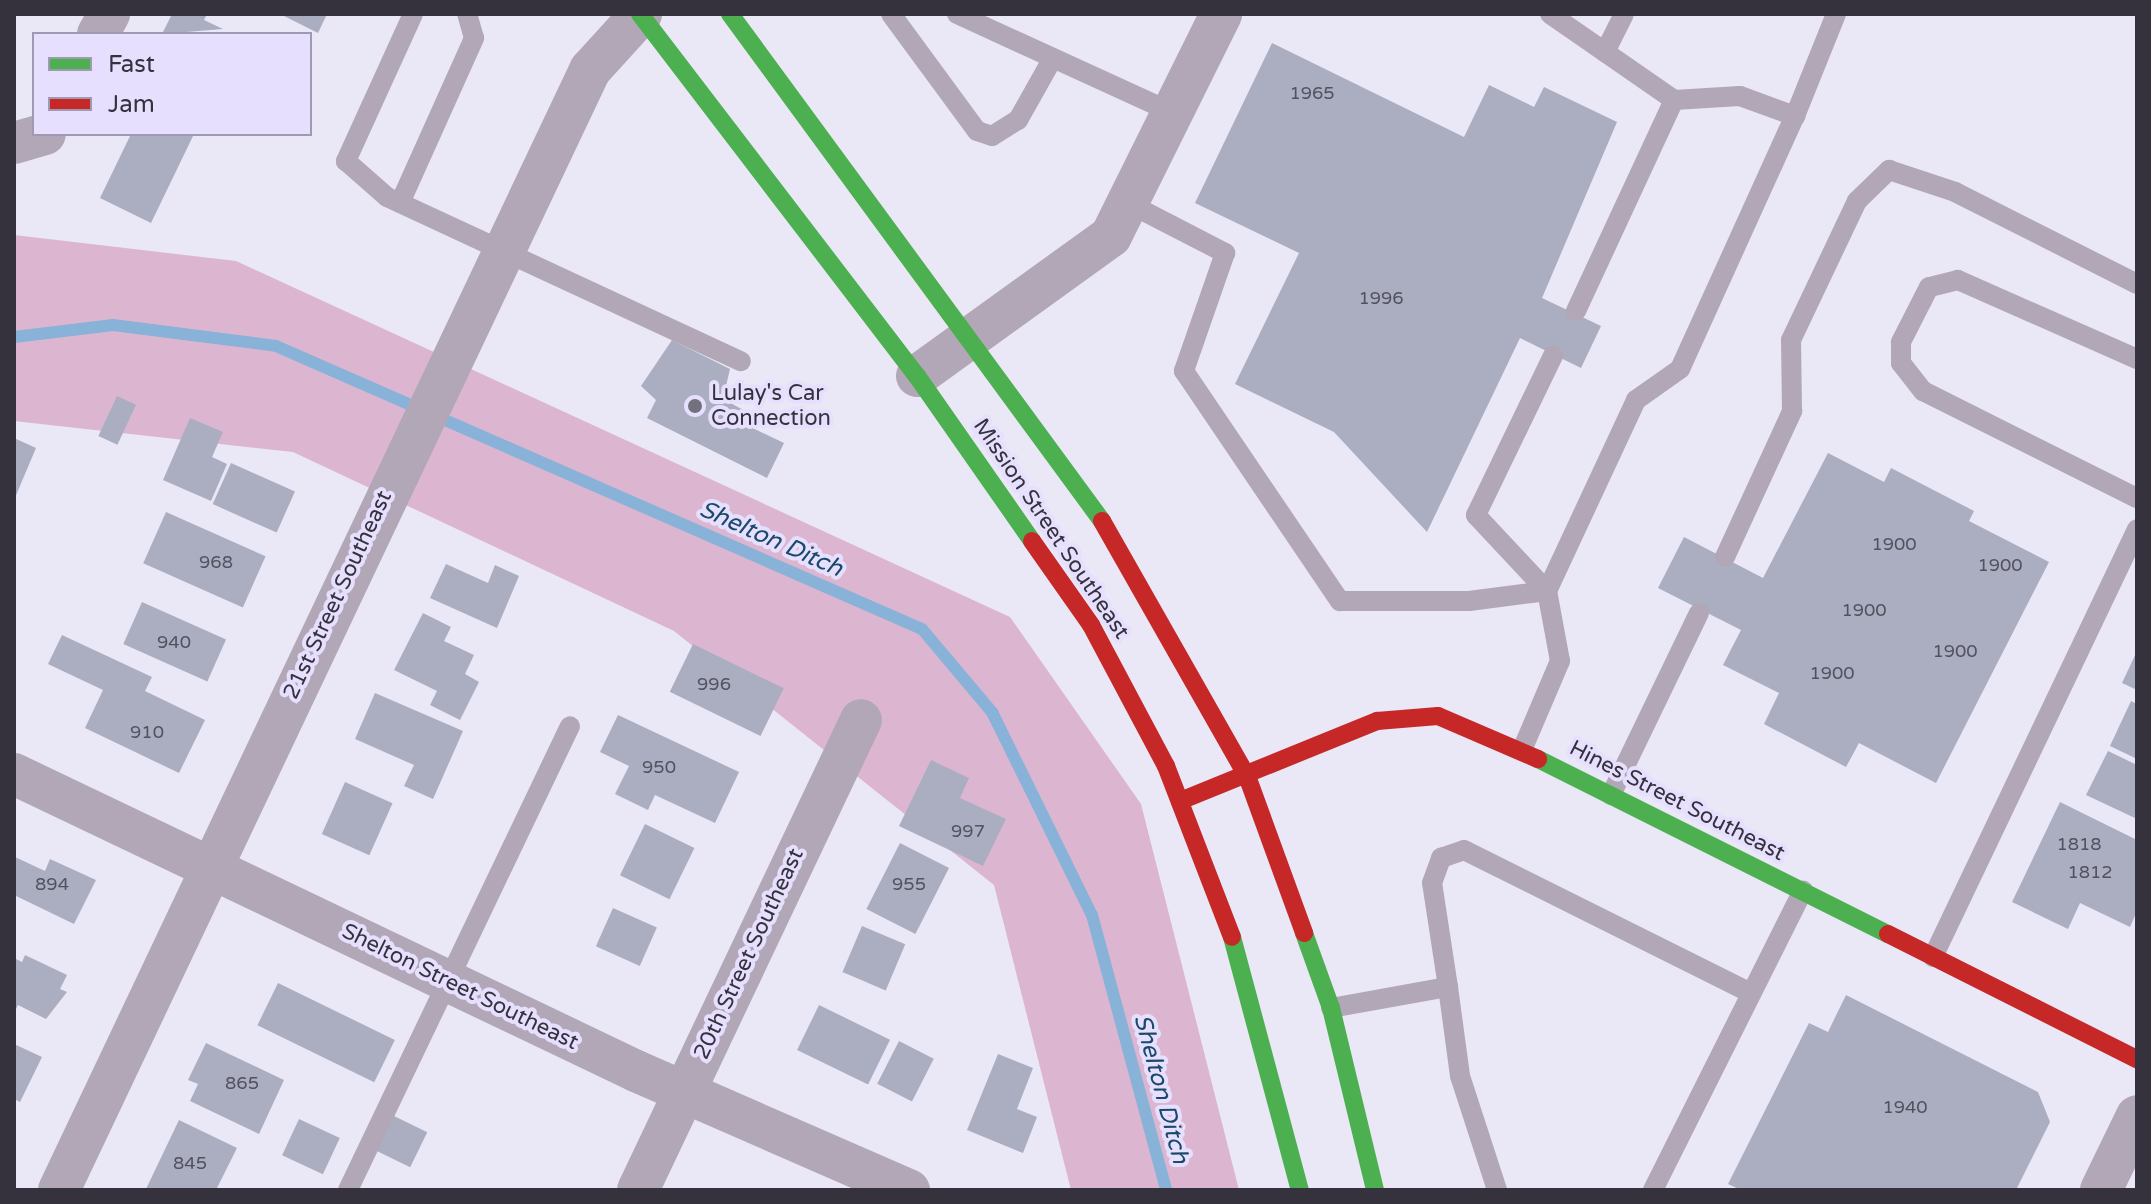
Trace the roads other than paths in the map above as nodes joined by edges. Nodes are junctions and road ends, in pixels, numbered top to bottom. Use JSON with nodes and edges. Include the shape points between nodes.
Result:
{"nodes":[{"id":1,"x":109,"y":14,"type":"edge"},
{"id":2,"x":413,"y":14,"type":"edge"},
{"id":3,"x":467,"y":14,"type":"edge"},
{"id":4,"x":640,"y":14,"type":"edge"},
{"id":5,"x":730,"y":14,"type":"edge"},
{"id":6,"x":891,"y":14,"type":"edge"},
{"id":7,"x":957,"y":14,"type":"edge"},
{"id":8,"x":1221,"y":14,"type":"edge"},
{"id":9,"x":1550,"y":14,"type":"edge"},
{"id":10,"x":1624,"y":14,"type":"edge"},
{"id":11,"x":1836,"y":14,"type":"edge"},
{"id":12,"x":99,"y":32,"type":"edge"},
{"id":13,"x":1605,"y":52,"type":"junction"},
{"id":14,"x":1053,"y":58,"type":"junction"},
{"id":15,"x":1674,"y":100,"type":"junction"},
{"id":16,"x":1175,"y":114,"type":"junction"},
{"id":17,"x":1795,"y":116,"type":"junction"},
{"id":18,"x":400,"y":203,"type":"junction"},
{"id":19,"x":1132,"y":205,"type":"junction"},
{"id":20,"x":503,"y":249,"type":"junction"},
{"id":21,"x":2137,"y":284,"type":"edge"},
{"id":22,"x":1576,"y":311,"type":"dead end"},
{"id":23,"x":973,"y":337,"type":"junction"},
{"id":24,"x":1553,"y":356,"type":"dead end"},
{"id":25,"x":2137,"y":359,"type":"edge"},
{"id":26,"x":741,"y":361,"type":"dead end"},
{"id":27,"x":917,"y":376,"type":"junction"},
{"id":28,"x":2137,"y":498,"type":"edge"},
{"id":29,"x":2137,"y":529,"type":"edge"},
{"id":30,"x":1725,"y":557,"type":"dead end"},
{"id":31,"x":1547,"y":591,"type":"junction"},
{"id":32,"x":1699,"y":613,"type":"dead end"},
{"id":33,"x":861,"y":720,"type":"dead end"},
{"id":34,"x":570,"y":726,"type":"dead end"},
{"id":35,"x":1522,"y":750,"type":"junction"},
{"id":36,"x":14,"y":774,"type":"edge"},
{"id":37,"x":1247,"y":776,"type":"junction"},
{"id":38,"x":1611,"y":795,"type":"junction"},
{"id":39,"x":1180,"y":801,"type":"junction"},
{"id":40,"x":211,"y":868,"type":"junction"},
{"id":41,"x":1803,"y":891,"type":"junction"},
{"id":42,"x":1933,"y":957,"type":"junction"},
{"id":43,"x":446,"y":980,"type":"junction"},
{"id":44,"x":1448,"y":987,"type":"junction"},
{"id":45,"x":1751,"y":993,"type":"junction"},
{"id":46,"x":1331,"y":1008,"type":"junction"},
{"id":47,"x":2137,"y":1059,"type":"edge"},
{"id":48,"x":684,"y":1093,"type":"junction"},
{"id":49,"x":2137,"y":1116,"type":"edge"},
{"id":50,"x":59,"y":1190,"type":"edge"},
{"id":51,"x":348,"y":1190,"type":"edge"},
{"id":52,"x":638,"y":1190,"type":"edge"},
{"id":53,"x":909,"y":1190,"type":"edge"},
{"id":54,"x":1300,"y":1190,"type":"edge"},
{"id":55,"x":1375,"y":1190,"type":"edge"},
{"id":56,"x":1497,"y":1190,"type":"edge"},
{"id":57,"x":1653,"y":1190,"type":"edge"},
{"id":58,"x":2101,"y":1190,"type":"edge"}],
"edges":[{"from":1,"to":12,"type":"street"},
{"from":2,"to":18,"type":"lane","via":[[346,161]]},
{"from":3,"to":18,"type":"lane","via":[[474,38]]},
{"from":4,"to":20,"type":"street","name":"21st Street Southeast","via":[[590,70]]},
{"from":4,"to":27,"type":"main road","name":"Mission Street Southeast"},
{"from":5,"to":23,"type":"main road","name":"Mission Street Southeast"},
{"from":6,"to":14,"type":"lane","via":[[977,131],[992,136],[1018,120]]},
{"from":7,"to":14,"type":"lane"},
{"from":8,"to":16,"type":"street"},
{"from":9,"to":13,"type":"lane"},
{"from":10,"to":13,"type":"lane"},
{"from":11,"to":17,"type":"lane"},
{"from":13,"to":15,"type":"lane"},
{"from":14,"to":16,"type":"lane"},
{"from":15,"to":17,"type":"lane","via":[[1740,96]]},
{"from":15,"to":22,"type":"lane"},
{"from":16,"to":19,"type":"street"},
{"from":17,"to":31,"type":"lane","via":[[1680,369],[1636,400]]},
{"from":18,"to":20,"type":"lane"},
{"from":19,"to":23,"type":"street","via":[[1095,252]]},
{"from":19,"to":31,"type":"lane","via":[[1225,253],[1184,371],[1340,601],[1469,601]]},
{"from":20,"to":26,"type":"lane"},
{"from":20,"to":40,"type":"street","name":"21st Street Southeast"},
{"from":21,"to":30,"type":"lane","via":[[1955,192],[1889,170],[1857,201],[1791,340],[1792,411]]},
{"from":23,"to":27,"type":"street"},
{"from":23,"to":37,"type":"main road","name":"Mission Street Southeast","via":[[1160,611]]},
{"from":24,"to":31,"type":"lane","via":[[1476,515]]},
{"from":25,"to":28,"type":"lane","via":[[1958,280],[1929,287],[1901,342],[1901,363],[1923,391]]},
{"from":27,"to":39,"type":"main road","name":"Mission Street Southeast","via":[[1091,625]]},
{"from":29,"to":42,"type":"lane"},
{"from":31,"to":35,"type":"lane","via":[[1560,661]]},
{"from":32,"to":38,"type":"lane"},
{"from":33,"to":48,"type":"street","name":"20th Street Southeast"},
{"from":34,"to":43,"type":"lane"},
{"from":35,"to":37,"type":"main road","name":"Hines Street Southeast","via":[[1438,716],[1405,715]]},
{"from":35,"to":38,"type":"main road","name":"Hines Street Southeast"},
{"from":36,"to":40,"type":"street","name":"Shelton Street Southeast"},
{"from":37,"to":39,"type":"main road","name":"Hines Street Southeast"},
{"from":37,"to":46,"type":"main road","name":"Mission Street Southeast"},
{"from":38,"to":41,"type":"main road","name":"Hines Street Southeast"},
{"from":39,"to":54,"type":"main road","name":"Mission Street Southeast","via":[[1225,913]]},
{"from":40,"to":43,"type":"street","name":"Shelton Street Southeast"},
{"from":40,"to":50,"type":"street","name":"21st Street Southeast"},
{"from":41,"to":42,"type":"main road","name":"Hines Street Southeast"},
{"from":41,"to":45,"type":"lane"},
{"from":42,"to":47,"type":"main road","name":"Hines Street Southeast"},
{"from":43,"to":48,"type":"street","name":"Shelton Street Southeast"},
{"from":43,"to":51,"type":"lane"},
{"from":44,"to":45,"type":"lane","via":[[1432,883],[1441,858],[1464,850]]},
{"from":44,"to":46,"type":"lane"},
{"from":44,"to":56,"type":"lane","via":[[1460,1076]]},
{"from":45,"to":57,"type":"lane"},
{"from":46,"to":55,"type":"main road","name":"Mission Street Southeast"},
{"from":48,"to":52,"type":"street","name":"20th Street Southeast"},
{"from":48,"to":53,"type":"street","name":"Shelton Street Southeast","via":[[729,1106]]},
{"from":49,"to":58,"type":"street"}]}
